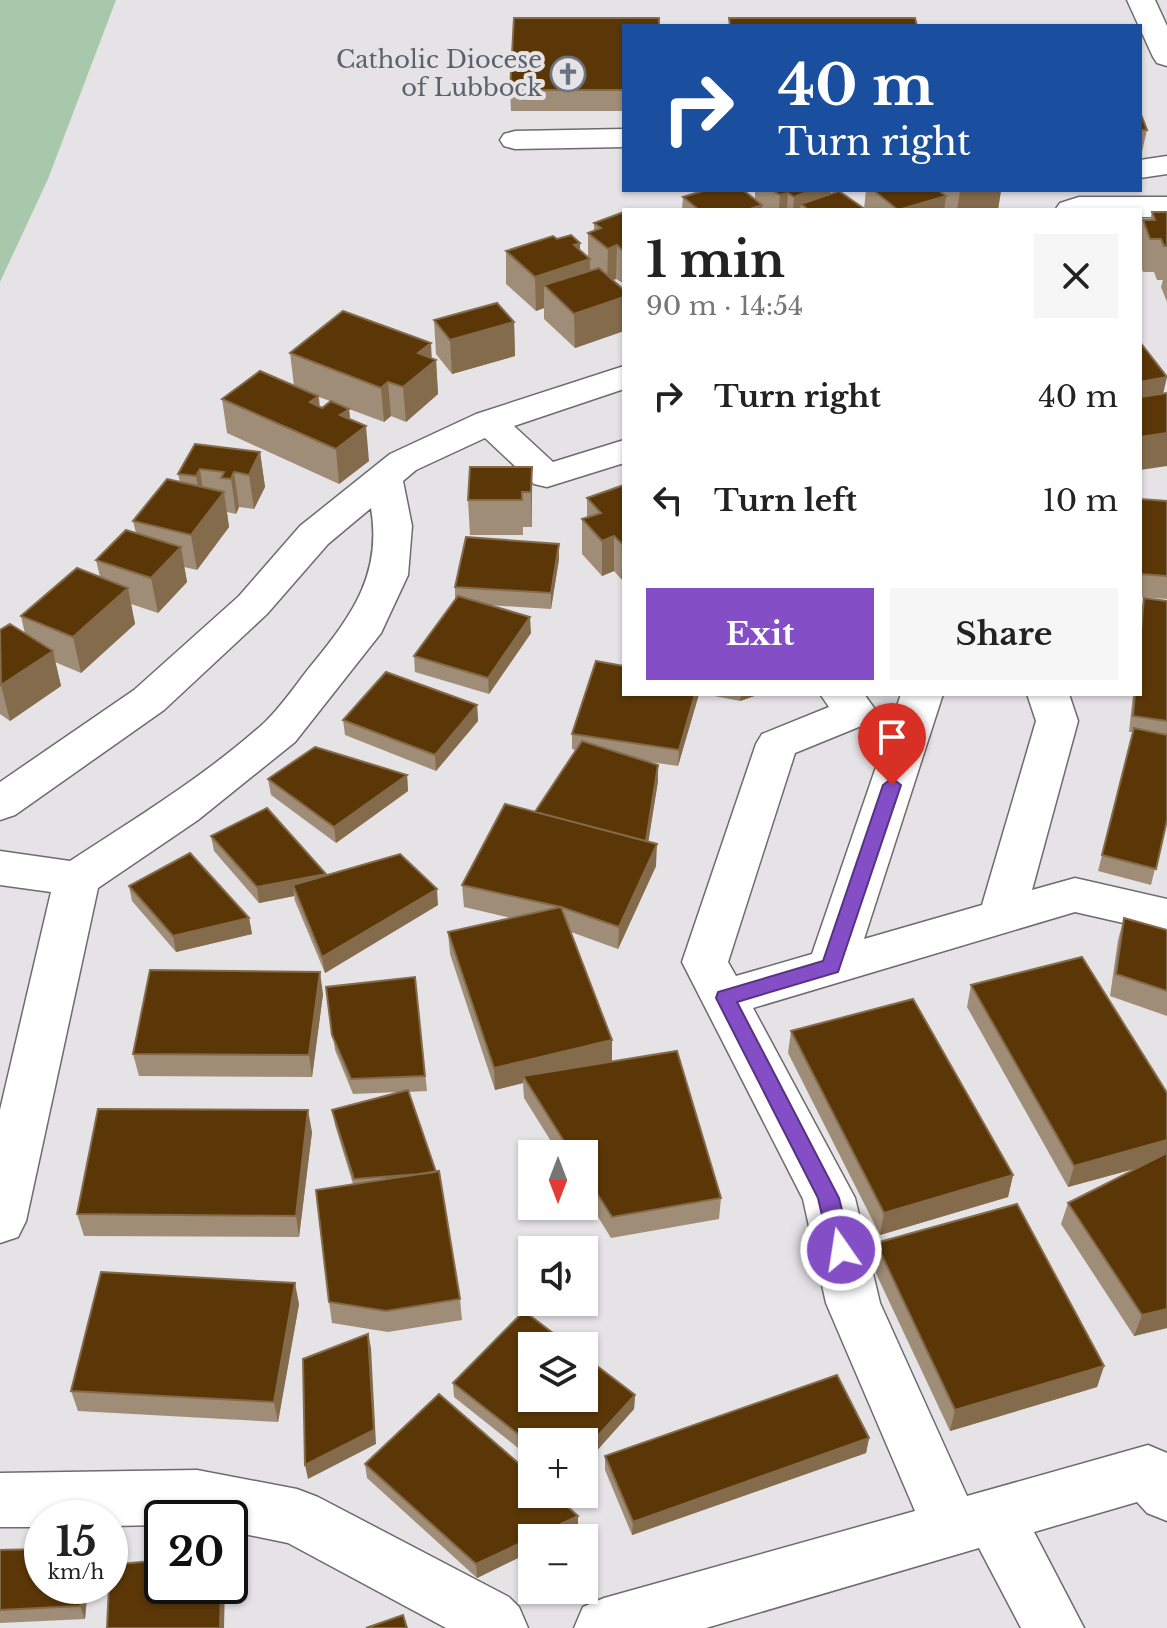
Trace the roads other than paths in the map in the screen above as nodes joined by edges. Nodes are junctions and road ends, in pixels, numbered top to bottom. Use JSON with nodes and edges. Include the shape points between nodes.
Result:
{"nodes":[{"id":1,"x":1141,"y":0,"type":"edge"},
{"id":2,"x":1167,"y":57,"type":"edge"},
{"id":3,"x":622,"y":138,"type":"edge"},
{"id":4,"x":515,"y":140,"type":"dead end"},
{"id":5,"x":1167,"y":165,"type":"edge"},
{"id":6,"x":1142,"y":169,"type":"edge"},
{"id":7,"x":1167,"y":207,"type":"edge"},
{"id":8,"x":1076,"y":208,"type":"edge"},
{"id":9,"x":1142,"y":232,"type":"edge"},
{"id":10,"x":1167,"y":232,"type":"edge"},
{"id":11,"x":622,"y":378,"type":"edge"},
{"id":12,"x":489,"y":422,"type":"junction"},
{"id":13,"x":622,"y":452,"type":"edge"},
{"id":14,"x":384,"y":478,"type":"junction"},
{"id":15,"x":890,"y":696,"type":"edge"},
{"id":16,"x":921,"y":696,"type":"edge"},
{"id":17,"x":1049,"y":696,"type":"edge"},
{"id":18,"x":848,"y":703,"type":"edge"},
{"id":19,"x":0,"y":804,"type":"edge"},
{"id":20,"x":0,"y":868,"type":"edge"},
{"id":21,"x":77,"y":879,"type":"junction"},
{"id":22,"x":1002,"y":916,"type":"junction"},
{"id":23,"x":1167,"y":916,"type":"edge"},
{"id":24,"x":831,"y":967,"type":"junction"},
{"id":25,"x":725,"y":998,"type":"junction"},
{"id":26,"x":0,"y":1221,"type":"edge"},
{"id":27,"x":1167,"y":1494,"type":"edge"},
{"id":28,"x":0,"y":1500,"type":"edge"},
{"id":29,"x":973,"y":1522,"type":"junction"},
{"id":30,"x":498,"y":1628,"type":"edge"},
{"id":31,"x":604,"y":1628,"type":"edge"},
{"id":32,"x":1054,"y":1628,"type":"edge"}],
"edges":[{"from":1,"to":2,"type":"lane"},
{"from":3,"to":4,"type":"lane"},
{"from":5,"to":6,"type":"lane"},
{"from":7,"to":8,"type":"lane"},
{"from":9,"to":10,"type":"lane"},
{"from":11,"to":12,"type":"lane"},
{"from":12,"to":13,"type":"lane","via":[[547,476]]},
{"from":12,"to":14,"type":"lane","via":[[403,462]]},
{"from":14,"to":19,"type":"lane","via":[[314,535],[253,605],[149,700]]},
{"from":14,"to":21,"type":"lane","via":[[393,526],[388,575],[367,624],[280,732],[182,809]]},
{"from":15,"to":18,"type":"lane"},
{"from":16,"to":24,"type":"lane"},
{"from":17,"to":22,"type":"lane","via":[[1057,721]]},
{"from":18,"to":25,"type":"lane","via":[[777,744],[705,962]]},
{"from":20,"to":21,"type":"lane"},
{"from":21,"to":26,"type":"lane"},
{"from":22,"to":23,"type":"lane","via":[[1075,895]]},
{"from":22,"to":24,"type":"lane"},
{"from":24,"to":25,"type":"lane"},
{"from":25,"to":29,"type":"lane","via":[[829,1198],[853,1303]]},
{"from":27,"to":29,"type":"lane","via":[[1148,1472]]},
{"from":28,"to":30,"type":"lane","via":[[197,1497],[297,1517]]},
{"from":29,"to":31,"type":"lane"},
{"from":29,"to":32,"type":"lane"}]}
